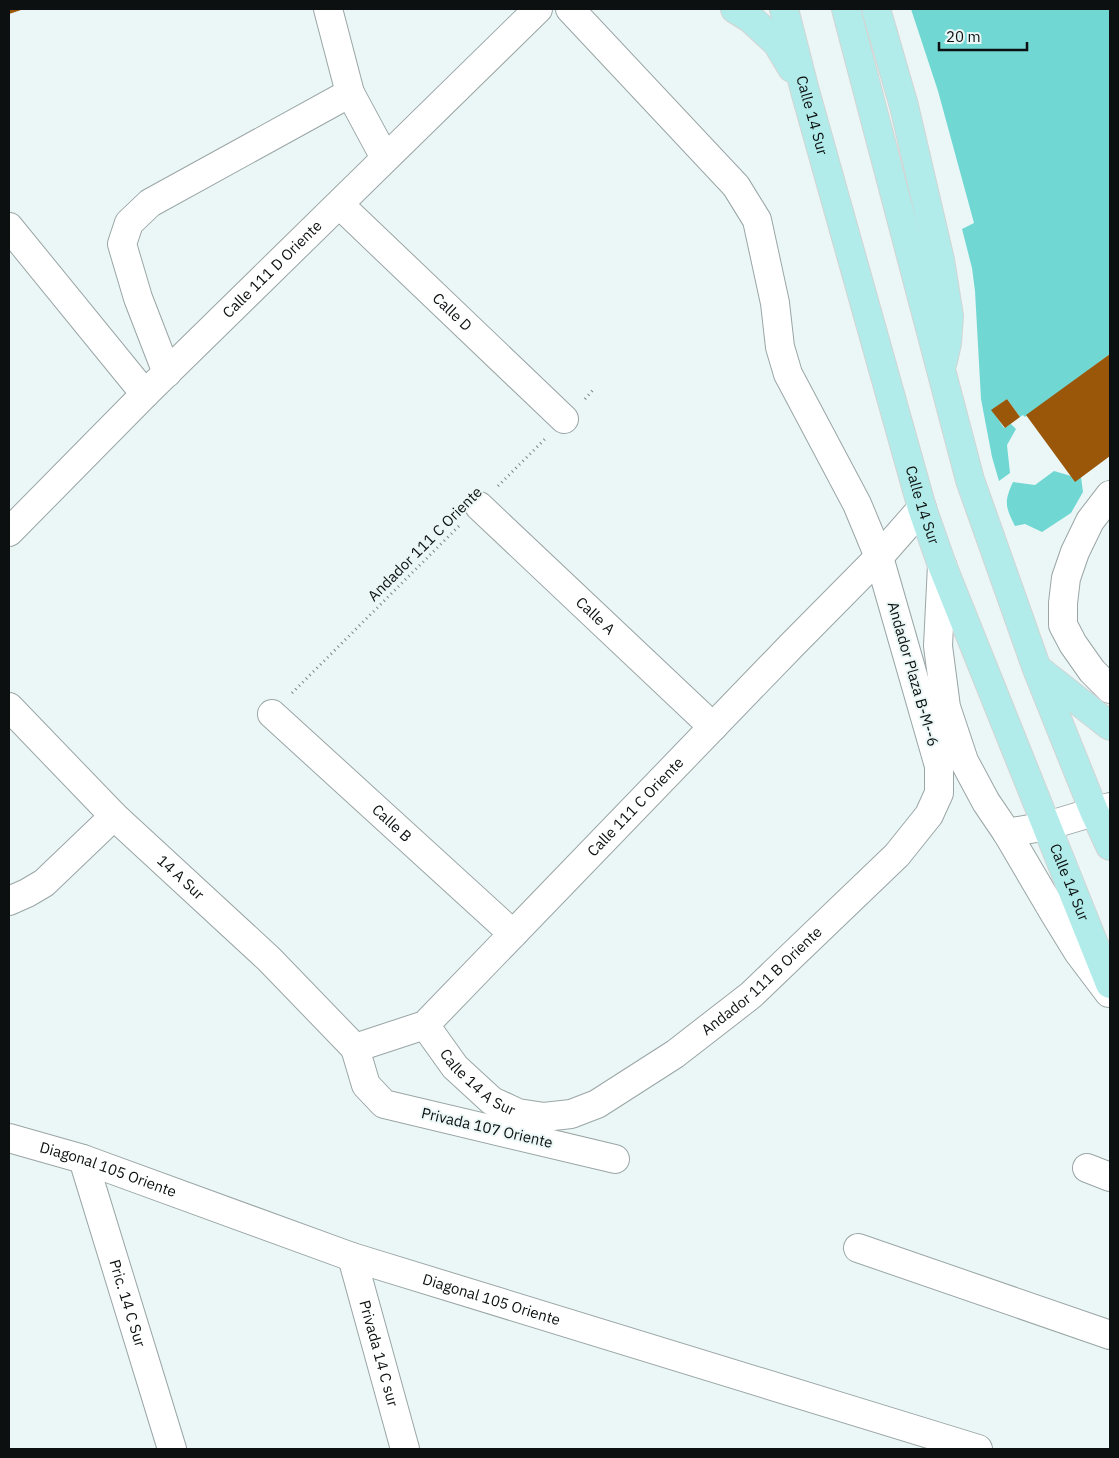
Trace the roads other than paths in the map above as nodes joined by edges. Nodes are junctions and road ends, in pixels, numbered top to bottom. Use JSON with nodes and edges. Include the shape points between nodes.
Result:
{"nodes":[{"id":1,"x":328,"y":9,"type":"edge"},
{"id":2,"x":538,"y":9,"type":"edge"},
{"id":3,"x":570,"y":9,"type":"edge"},
{"id":4,"x":735,"y":9,"type":"edge"},
{"id":5,"x":784,"y":9,"type":"edge"},
{"id":6,"x":846,"y":9,"type":"edge"},
{"id":7,"x":876,"y":9,"type":"edge"},
{"id":8,"x":805,"y":91,"type":"junction"},
{"id":9,"x":350,"y":94,"type":"junction"},
{"id":10,"x":385,"y":158,"type":"junction"},
{"id":11,"x":340,"y":205,"type":"junction"},
{"id":12,"x":9,"y":227,"type":"edge"},
{"id":13,"x":940,"y":369,"type":"junction"},
{"id":14,"x":168,"y":373,"type":"junction"},
{"id":15,"x":145,"y":394,"type":"junction"},
{"id":16,"x":564,"y":419,"type":"road end"},
{"id":17,"x":1110,"y":495,"type":"edge"},
{"id":18,"x":479,"y":506,"type":"road end"},
{"id":19,"x":922,"y":508,"type":"junction"},
{"id":20,"x":9,"y":532,"type":"edge"},
{"id":21,"x":879,"y":557,"type":"junction"},
{"id":22,"x":942,"y":565,"type":"junction"},
{"id":23,"x":1037,"y":669,"type":"junction"},
{"id":24,"x":1110,"y":689,"type":"edge"},
{"id":25,"x":9,"y":707,"type":"edge"},
{"id":26,"x":272,"y":714,"type":"road end"},
{"id":27,"x":713,"y":726,"type":"junction"},
{"id":28,"x":1110,"y":726,"type":"edge"},
{"id":29,"x":939,"y":793,"type":"joint"},
{"id":30,"x":1102,"y":809,"type":"edge"},
{"id":31,"x":114,"y":816,"type":"junction"},
{"id":32,"x":1047,"y":826,"type":"junction"},
{"id":33,"x":1007,"y":833,"type":"junction"},
{"id":34,"x":1110,"y":846,"type":"edge"},
{"id":35,"x":9,"y":901,"type":"edge"},
{"id":36,"x":513,"y":934,"type":"junction"},
{"id":37,"x":1110,"y":984,"type":"edge"},
{"id":38,"x":1110,"y":994,"type":"edge"},
{"id":39,"x":425,"y":1025,"type":"junction"},
{"id":40,"x":355,"y":1048,"type":"junction"},
{"id":41,"x":544,"y":1117,"type":"joint"},
{"id":42,"x":9,"y":1138,"type":"edge"},
{"id":43,"x":83,"y":1159,"type":"junction"},
{"id":44,"x":615,"y":1159,"type":"dead end"},
{"id":45,"x":858,"y":1248,"type":"dead end"},
{"id":46,"x":352,"y":1257,"type":"junction"},
{"id":47,"x":1110,"y":1335,"type":"edge"},
{"id":48,"x":964,"y":1448,"type":"edge"},
{"id":49,"x":172,"y":1449,"type":"edge"},
{"id":50,"x":405,"y":1449,"type":"edge"}],
"edges":[{"from":1,"to":9,"type":"street"},
{"from":2,"to":10,"type":"street","name":"Calle 111 D Oriente"},
{"from":3,"to":21,"type":"street","name":"Andador Plaza B-M--6","via":[[736,186],[756,220],[788,374],[857,504]]},
{"from":4,"to":8,"type":"main road","via":[[752,19],[777,43]]},
{"from":5,"to":8,"type":"main road","name":"Calle 14 Sur"},
{"from":6,"to":13,"type":"main road"},
{"from":7,"to":13,"type":"main road","via":[[904,106],[940,260],[949,316],[947,343]]},
{"from":8,"to":19,"type":"main road","name":"Calle 14 Sur"},
{"from":9,"to":10,"type":"street"},
{"from":9,"to":14,"type":"street","via":[[150,203],[129,223],[122,244],[138,298]]},
{"from":10,"to":11,"type":"street","name":"Calle 111 D Oriente"},
{"from":11,"to":14,"type":"street","name":"Calle 111 D Oriente"},
{"from":11,"to":16,"type":"street","name":"Calle D"},
{"from":12,"to":15,"type":"street"},
{"from":13,"to":23,"type":"main road","via":[[970,480]]},
{"from":14,"to":15,"type":"street","name":"Calle 111 D Oriente"},
{"from":15,"to":20,"type":"street","name":"Calle 111 D Oriente"},
{"from":17,"to":24,"type":"street","via":[[1090,521],[1075,552],[1066,578],[1063,603],[1063,625],[1073,644]]},
{"from":18,"to":27,"type":"street","name":"Calle A"},
{"from":19,"to":21,"type":"street","name":"Calle 111 C Oriente"},
{"from":19,"to":22,"type":"main road","name":"Calle 14 Sur"},
{"from":21,"to":27,"type":"street","name":"Calle 111 C Oriente"},
{"from":21,"to":29,"type":"street","name":"Andador Plaza B-M--6","via":[[939,766]]},
{"from":22,"to":32,"type":"main road","name":"Calle 14 Sur"},
{"from":22,"to":33,"type":"street","via":[[938,646],[946,707],[964,761]]},
{"from":23,"to":28,"type":"main road"},
{"from":23,"to":30,"type":"main road"},
{"from":25,"to":31,"type":"street","name":"14 A Sur"},
{"from":26,"to":36,"type":"street","name":"Calle B"},
{"from":27,"to":36,"type":"street","name":"Calle 111 C Oriente"},
{"from":29,"to":41,"type":"street","name":"Andador 111 B Oriente","via":[[929,815],[897,855],[751,995],[675,1054],[597,1104],[571,1114]]},
{"from":30,"to":32,"type":"street"},
{"from":30,"to":34,"type":"main road"},
{"from":31,"to":35,"type":"street","via":[[44,883]]},
{"from":31,"to":40,"type":"street","name":"14 A Sur","via":[[269,959]]},
{"from":32,"to":33,"type":"street"},
{"from":32,"to":37,"type":"main road","name":"Calle 14 Sur"},
{"from":33,"to":38,"type":"street","via":[[1078,952]]},
{"from":36,"to":39,"type":"street","name":"Calle 111 C Oriente"},
{"from":39,"to":40,"type":"street","name":"Calle 111 C Oriente"},
{"from":39,"to":41,"type":"street","name":"Calle 14 A Sur","via":[[455,1067],[492,1101],[518,1112]]},
{"from":40,"to":44,"type":"street","name":"Privada 107 Oriente","via":[[366,1085],[384,1104]]},
{"from":42,"to":43,"type":"street","name":"Diagonal 105 Oriente"},
{"from":43,"to":46,"type":"street","name":"Diagonal 105 Oriente"},
{"from":43,"to":49,"type":"street","name":"Pric. 14 C Sur"},
{"from":45,"to":47,"type":"street"},
{"from":46,"to":48,"type":"street","name":"Diagonal 105 Oriente"},
{"from":46,"to":50,"type":"street","name":"Privada 14 C sur"}]}
